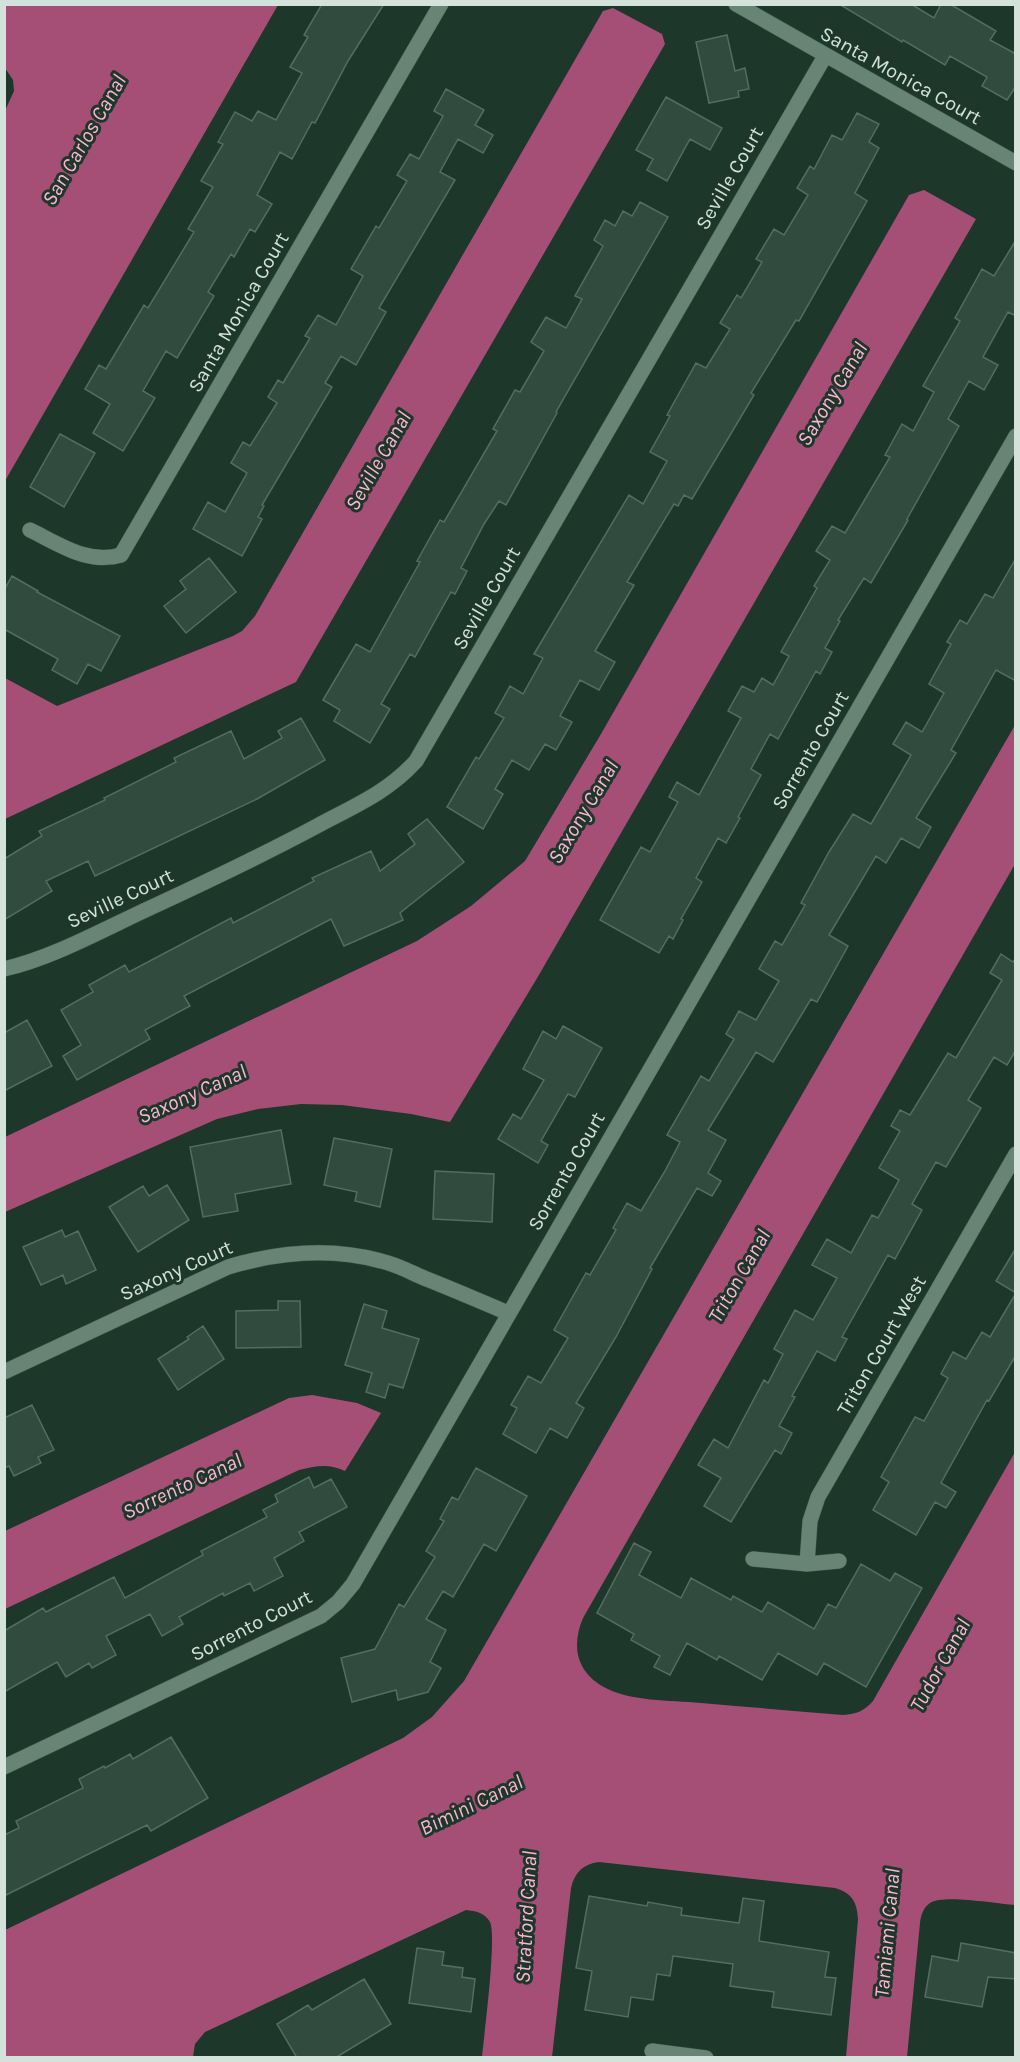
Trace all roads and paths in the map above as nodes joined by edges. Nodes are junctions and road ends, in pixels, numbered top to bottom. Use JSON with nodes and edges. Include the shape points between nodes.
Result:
{"nodes":[{"id":1,"x":441,"y":4,"type":"edge"},
{"id":2,"x":736,"y":4,"type":"edge"},
{"id":3,"x":825,"y":56,"type":"junction"},
{"id":4,"x":1016,"y":164,"type":"edge"},
{"id":5,"x":1016,"y":436,"type":"edge"},
{"id":6,"x":30,"y":530,"type":"dead end"},
{"id":7,"x":4,"y":969,"type":"edge"},
{"id":8,"x":1016,"y":1154,"type":"edge"},
{"id":9,"x":508,"y":1313,"type":"junction"},
{"id":10,"x":4,"y":1372,"type":"edge"},
{"id":11,"x":753,"y":1559,"type":"dead end"},
{"id":12,"x":839,"y":1561,"type":"dead end"},
{"id":13,"x":807,"y":1564,"type":"junction"},
{"id":14,"x":4,"y":1767,"type":"edge"},
{"id":15,"x":652,"y":2051,"type":"dead end"},
{"id":16,"x":700,"y":2057,"type":"edge"}],
"edges":[{"from":1,"to":6,"type":"street","name":"Santa Monica Court","via":[[121,555],[93,558]]},
{"from":2,"to":3,"type":"street","name":"Santa Monica Court"},
{"from":3,"to":4,"type":"street","name":"Santa Monica Court"},
{"from":3,"to":7,"type":"street","name":"Seville Court","via":[[416,761],[379,793],[257,858],[38,959]]},
{"from":5,"to":9,"type":"street","name":"Sorrento Court"},
{"from":8,"to":13,"type":"street","name":"Triton Court West","via":[[824,1486],[810,1521]]},
{"from":9,"to":10,"type":"street","name":"Saxony Court","via":[[384,1261],[326,1252],[293,1253],[228,1267]]},
{"from":9,"to":14,"type":"street","name":"Sorrento Court","via":[[353,1584],[338,1602],[321,1616]]},
{"from":11,"to":13,"type":"street"},
{"from":12,"to":13,"type":"street"},
{"from":15,"to":16,"type":"street"}]}
